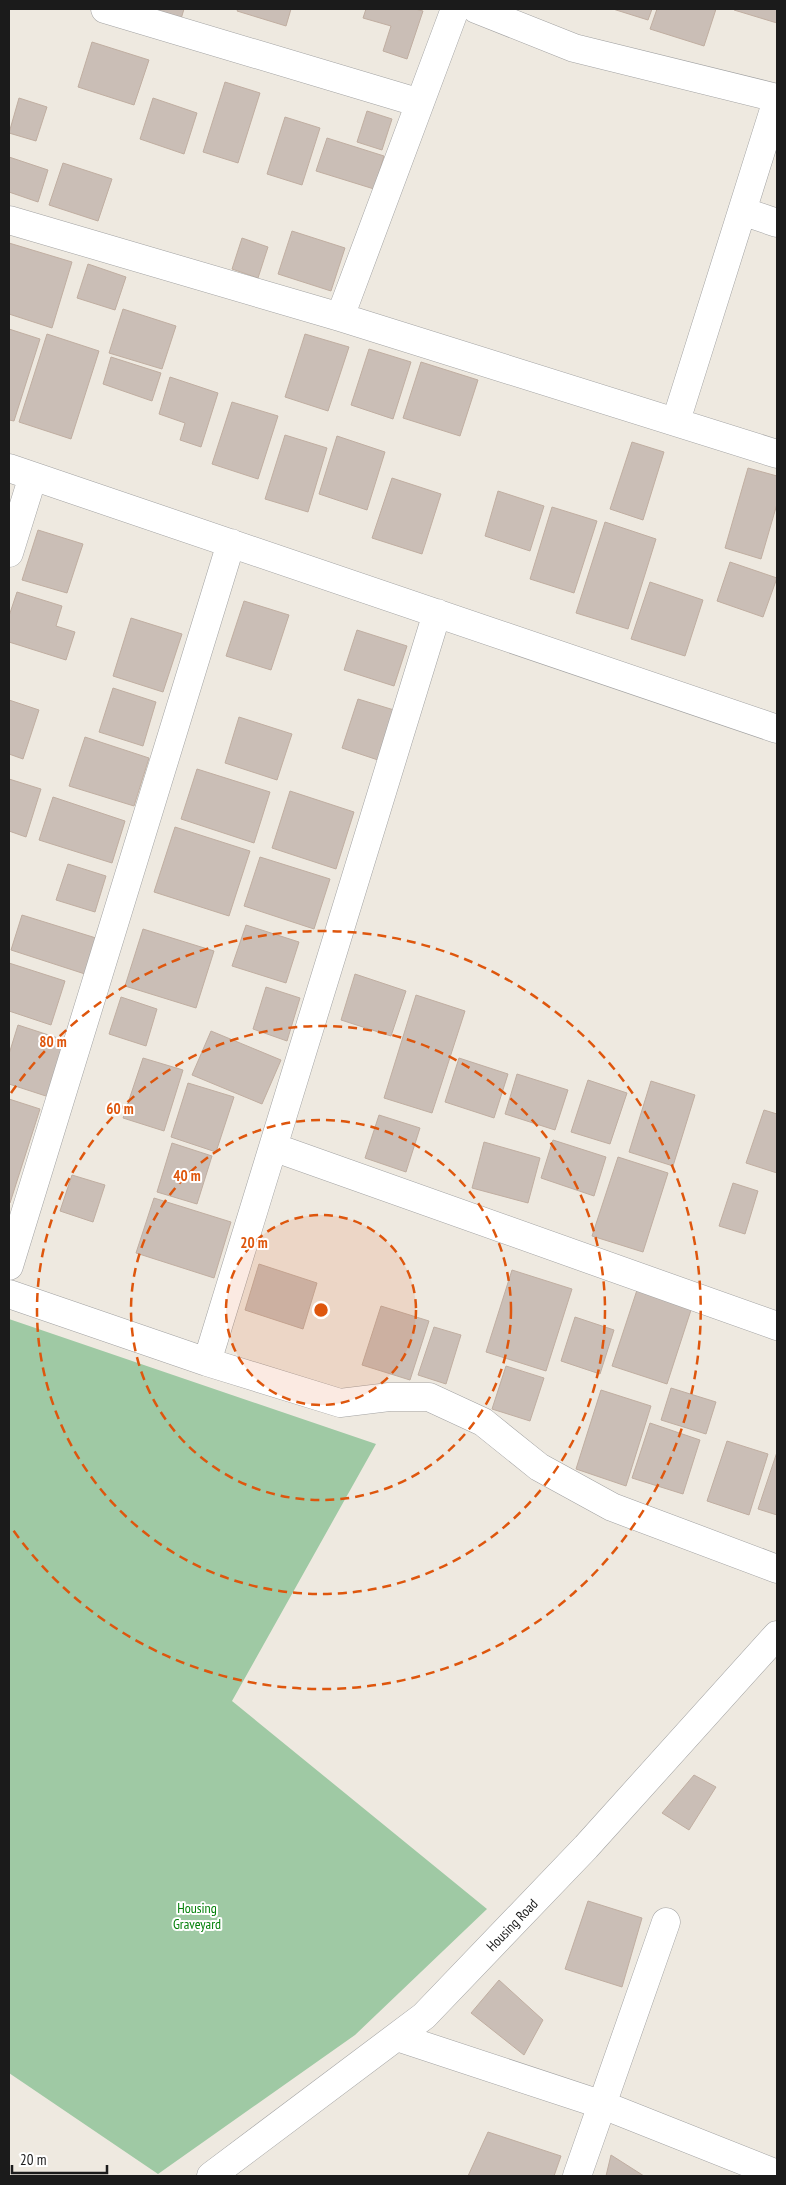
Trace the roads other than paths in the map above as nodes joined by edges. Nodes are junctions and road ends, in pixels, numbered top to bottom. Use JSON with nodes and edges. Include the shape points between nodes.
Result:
{"nodes":[{"id":1,"x":105,"y":9,"type":"edge"},
{"id":2,"x":455,"y":9,"type":"edge"},
{"id":3,"x":476,"y":9,"type":"edge"},
{"id":4,"x":777,"y":99,"type":"edge"},
{"id":5,"x":420,"y":103,"type":"junction"},
{"id":6,"x":742,"y":211,"type":"junction"},
{"id":7,"x":9,"y":220,"type":"edge"},
{"id":8,"x":777,"y":223,"type":"edge"},
{"id":9,"x":340,"y":317,"type":"junction"},
{"id":10,"x":676,"y":421,"type":"junction"},
{"id":11,"x":777,"y":454,"type":"edge"},
{"id":12,"x":21,"y":472,"type":"edge"},
{"id":13,"x":231,"y":543,"type":"junction"},
{"id":14,"x":9,"y":553,"type":"edge"},
{"id":15,"x":437,"y":613,"type":"junction"},
{"id":16,"x":777,"y":729,"type":"edge"},
{"id":17,"x":274,"y":1147,"type":"junction"},
{"id":18,"x":9,"y":1266,"type":"edge"},
{"id":19,"x":9,"y":1294,"type":"edge"},
{"id":20,"x":777,"y":1326,"type":"edge"},
{"id":21,"x":207,"y":1362,"type":"junction"},
{"id":22,"x":777,"y":1569,"type":"edge"},
{"id":23,"x":777,"y":1635,"type":"edge"},
{"id":24,"x":666,"y":1922,"type":"dead end"},
{"id":25,"x":397,"y":2037,"type":"junction"},
{"id":26,"x":603,"y":2105,"type":"junction"},
{"id":27,"x":777,"y":2174,"type":"edge"},
{"id":28,"x":211,"y":2176,"type":"edge"},
{"id":29,"x":577,"y":2176,"type":"edge"}],
"edges":[{"from":1,"to":5,"type":"street"},
{"from":2,"to":5,"type":"street"},
{"from":3,"to":4,"type":"street","via":[[574,48]]},
{"from":4,"to":6,"type":"street"},
{"from":5,"to":9,"type":"street"},
{"from":6,"to":8,"type":"street"},
{"from":6,"to":10,"type":"street"},
{"from":7,"to":9,"type":"street"},
{"from":9,"to":10,"type":"street"},
{"from":10,"to":11,"type":"street"},
{"from":12,"to":13,"type":"street"},
{"from":12,"to":14,"type":"street"},
{"from":13,"to":15,"type":"street"},
{"from":13,"to":18,"type":"street"},
{"from":15,"to":16,"type":"street"},
{"from":15,"to":17,"type":"street"},
{"from":17,"to":20,"type":"street"},
{"from":17,"to":21,"type":"street"},
{"from":19,"to":21,"type":"street"},
{"from":21,"to":22,"type":"street","via":[[340,1403],[389,1397],[429,1397],[483,1422],[539,1467],[612,1507]]},
{"from":23,"to":25,"type":"street","name":"Housing Road","via":[[586,1847],[424,2016]]},
{"from":24,"to":26,"type":"street"},
{"from":25,"to":26,"type":"street"},
{"from":25,"to":28,"type":"street","name":"Housing Road"},
{"from":26,"to":27,"type":"street"},
{"from":26,"to":29,"type":"street"}]}
